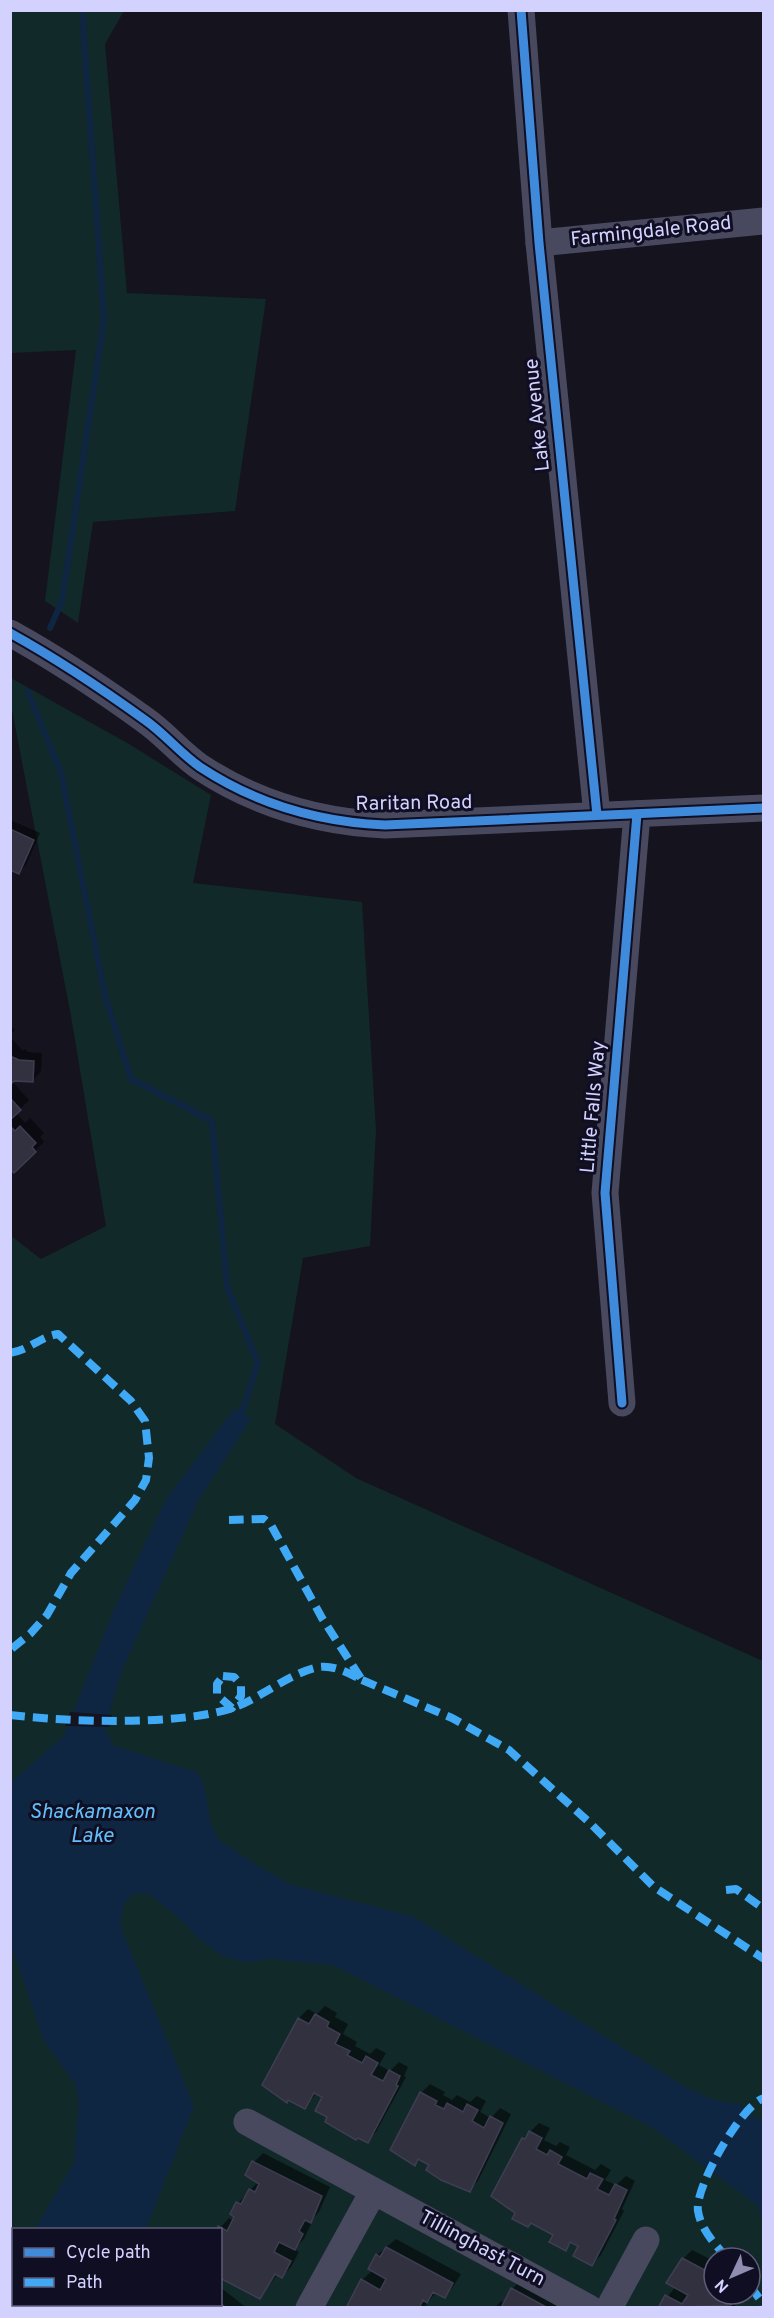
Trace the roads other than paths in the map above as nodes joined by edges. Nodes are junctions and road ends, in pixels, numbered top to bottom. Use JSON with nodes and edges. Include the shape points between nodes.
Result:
{"nodes":[{"id":1,"x":521,"y":10,"type":"edge"},
{"id":2,"x":764,"y":221,"type":"edge"},
{"id":3,"x":539,"y":243,"type":"junction"},
{"id":4,"x":10,"y":633,"type":"edge"},
{"id":5,"x":764,"y":808,"type":"edge"},
{"id":6,"x":637,"y":814,"type":"junction"},
{"id":7,"x":597,"y":815,"type":"junction"},
{"id":8,"x":622,"y":1402,"type":"dead end"},
{"id":9,"x":247,"y":2122,"type":"dead end"},
{"id":10,"x":373,"y":2192,"type":"junction"},
{"id":11,"x":646,"y":2240,"type":"dead end"},
{"id":12,"x":309,"y":2307,"type":"edge"},
{"id":13,"x":590,"y":2307,"type":"edge"},
{"id":14,"x":609,"y":2307,"type":"edge"}],
"edges":[{"from":1,"to":3,"type":"street","name":"Lake Avenue"},
{"from":2,"to":3,"type":"street","name":"Farmingdale Road"},
{"from":3,"to":7,"type":"street","name":"Lake Avenue"},
{"from":4,"to":7,"type":"street","name":"Raritan Road","via":[[147,722],[200,767],[261,800],[294,812],[327,820],[385,825]]},
{"from":5,"to":6,"type":"street","name":"Raritan Road"},
{"from":6,"to":7,"type":"street","name":"Raritan Road"},
{"from":6,"to":8,"type":"street","name":"Little Falls Way","via":[[605,1193]]},
{"from":9,"to":10,"type":"street","name":"Tillinghast Turn"},
{"from":10,"to":12,"type":"street"},
{"from":10,"to":13,"type":"street","name":"Tillinghast Turn"},
{"from":11,"to":14,"type":"street"}]}
